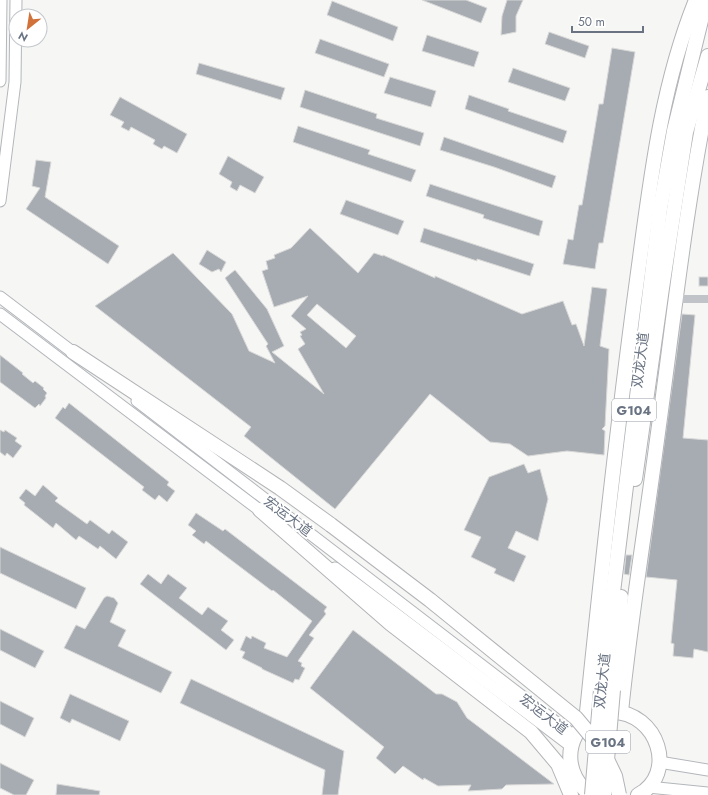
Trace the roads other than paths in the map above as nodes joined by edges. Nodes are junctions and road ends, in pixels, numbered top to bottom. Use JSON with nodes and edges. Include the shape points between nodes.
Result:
{"nodes":[{"id":1,"x":1,"y":0,"type":"edge"},
{"id":2,"x":16,"y":0,"type":"edge"},
{"id":3,"x":696,"y":0,"type":"edge"},
{"id":4,"x":706,"y":0,"type":"edge"},
{"id":5,"x":708,"y":56,"type":"edge"},
{"id":6,"x":0,"y":81,"type":"edge"},
{"id":7,"x":708,"y":97,"type":"edge"},
{"id":8,"x":680,"y":132,"type":"junction"},
{"id":9,"x":0,"y":202,"type":"edge"},
{"id":10,"x":0,"y":297,"type":"edge"},
{"id":11,"x":675,"y":299,"type":"junction"},
{"id":12,"x":708,"y":299,"type":"edge"},
{"id":13,"x":0,"y":314,"type":"edge"},
{"id":14,"x":73,"y":352,"type":"junction"},
{"id":15,"x":260,"y":510,"type":"junction"},
{"id":16,"x":620,"y":712,"type":"junction"},
{"id":17,"x":586,"y":722,"type":"junction"},
{"id":18,"x":573,"y":741,"type":"junction"},
{"id":19,"x":659,"y":762,"type":"junction"},
{"id":20,"x":708,"y":770,"type":"edge"},
{"id":21,"x":641,"y":793,"type":"edge"},
{"id":22,"x":708,"y":793,"type":"edge"},
{"id":23,"x":589,"y":794,"type":"edge"},
{"id":24,"x":571,"y":795,"type":"edge"},
{"id":25,"x":604,"y":795,"type":"edge"},
{"id":26,"x":619,"y":795,"type":"edge"}],
"edges":[{"from":1,"to":6,"type":"main road"},
{"from":2,"to":9,"type":"main road","via":[[15,82]]},
{"from":3,"to":17,"type":"highway","name":"双龙大道","number":"G104","via":[[681,37],[657,139],[622,390]]},
{"from":4,"to":8,"type":"highway","name":"双龙大道","number":"G104"},
{"from":5,"to":8,"type":"highway","name":"双龙大道","number":"G104"},
{"from":7,"to":11,"type":"highway","name":"双龙大道","number":"G104","via":[[695,159]]},
{"from":8,"to":23,"type":"highway","name":"双龙大道","number":"G104","bridge":true,"via":[[660,210],[648,293]]},
{"from":8,"to":25,"type":"highway","name":"双龙大道","number":"G104","bridge":true,"via":[[662,288],[623,565]]},
{"from":10,"to":14,"type":"main road","name":"宏运大道"},
{"from":11,"to":12,"type":"street"},
{"from":11,"to":16,"type":"highway","name":"双龙大道","number":"G104"},
{"from":13,"to":15,"type":"main road","name":"宏运大道"},
{"from":14,"to":18,"type":"main road","name":"宏运大道"},
{"from":14,"to":26,"type":"highway","bridge":true,"via":[[274,484],[331,525],[430,600],[576,718],[602,749],[615,776]]},
{"from":15,"to":18,"type":"main road","name":"宏运大道"},
{"from":15,"to":24,"type":"highway","via":[[392,624],[531,732],[558,764]]},
{"from":16,"to":17,"type":"highway","via":[[603,714]]},
{"from":16,"to":19,"type":"highway","via":[[644,723],[653,734]]},
{"from":17,"to":18,"type":"highway"},
{"from":18,"to":23,"type":"highway","via":[[571,769],[577,781]]},
{"from":19,"to":20,"type":"main road"},
{"from":19,"to":21,"type":"highway","via":[[656,775]]},
{"from":21,"to":22,"type":"main road"}]}
